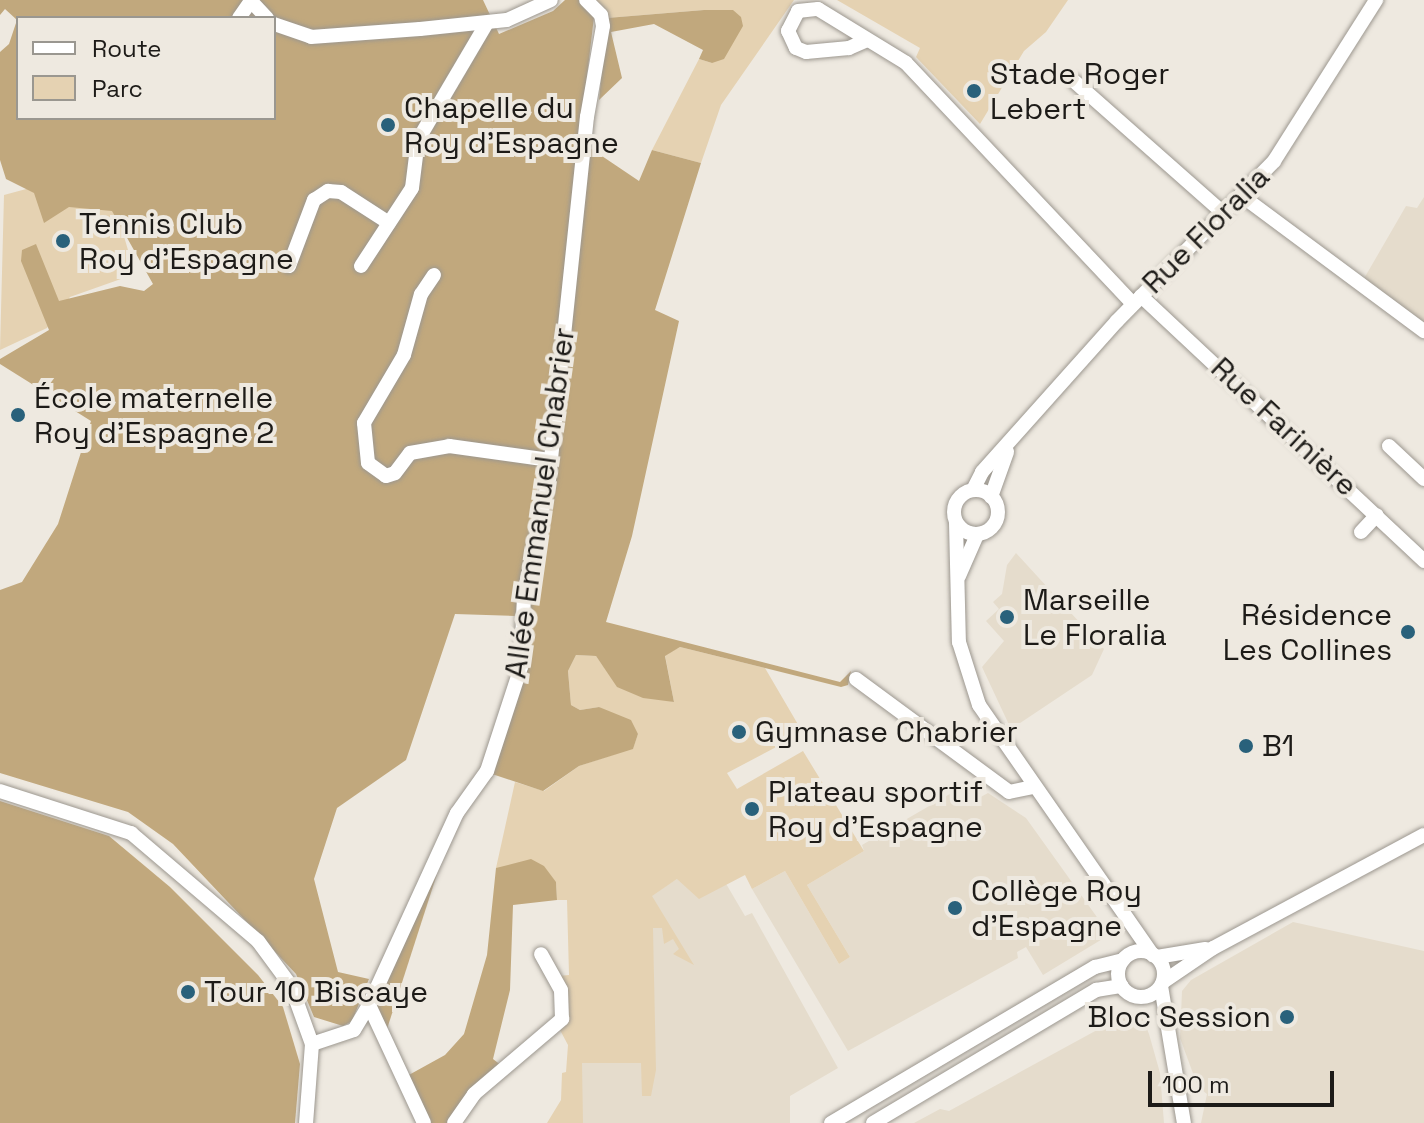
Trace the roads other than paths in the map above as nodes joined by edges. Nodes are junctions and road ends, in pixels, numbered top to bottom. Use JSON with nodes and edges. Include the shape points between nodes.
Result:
{"nodes":[{"id":1,"x":551,"y":0,"type":"edge"},
{"id":2,"x":586,"y":0,"type":"edge"},
{"id":3,"x":1376,"y":0,"type":"edge"},
{"id":4,"x":251,"y":1,"type":"edge"},
{"id":5,"x":265,"y":16,"type":"edge"},
{"id":6,"x":487,"y":23,"type":"junction"},
{"id":7,"x":276,"y":25,"type":"edge"},
{"id":8,"x":867,"y":40,"type":"junction"},
{"id":9,"x":1075,"y":82,"type":"dead end"},
{"id":10,"x":1242,"y":196,"type":"junction"},
{"id":11,"x":1224,"y":214,"type":"junction"},
{"id":12,"x":389,"y":223,"type":"junction"},
{"id":13,"x":289,"y":266,"type":"dead end"},
{"id":14,"x":361,"y":266,"type":"dead end"},
{"id":15,"x":434,"y":275,"type":"dead end"},
{"id":16,"x":1137,"y":300,"type":"junction"},
{"id":17,"x":1424,"y":331,"type":"edge"},
{"id":18,"x":1011,"y":442,"type":"junction"},
{"id":19,"x":1389,"y":446,"type":"dead end"},
{"id":20,"x":550,"y":460,"type":"junction"},
{"id":21,"x":1424,"y":479,"type":"edge"},
{"id":22,"x":973,"y":490,"type":"junction"},
{"id":23,"x":991,"y":497,"type":"junction"},
{"id":24,"x":1377,"y":515,"type":"junction"},
{"id":25,"x":956,"y":523,"type":"junction"},
{"id":26,"x":1361,"y":532,"type":"dead end"},
{"id":27,"x":977,"y":535,"type":"junction"},
{"id":28,"x":1424,"y":561,"type":"edge"},
{"id":29,"x":955,"y":600,"type":"junction"},
{"id":30,"x":856,"y":679,"type":"dead end"},
{"id":31,"x":1033,"y":787,"type":"junction"},
{"id":32,"x":0,"y":791,"type":"edge"},
{"id":33,"x":1424,"y":835,"type":"edge"},
{"id":34,"x":1125,"y":917,"type":"junction"},
{"id":35,"x":1213,"y":948,"type":"junction"},
{"id":36,"x":541,"y":954,"type":"dead end"},
{"id":37,"x":1155,"y":956,"type":"junction"},
{"id":38,"x":1125,"y":959,"type":"junction"},
{"id":39,"x":1162,"y":984,"type":"junction"},
{"id":40,"x":1122,"y":986,"type":"junction"},
{"id":41,"x":1143,"y":997,"type":"junction"},
{"id":42,"x":369,"y":1005,"type":"junction"},
{"id":43,"x":1165,"y":1032,"type":"junction"},
{"id":44,"x":312,"y":1044,"type":"junction"},
{"id":45,"x":306,"y":1123,"type":"edge"},
{"id":46,"x":424,"y":1123,"type":"edge"},
{"id":47,"x":454,"y":1123,"type":"edge"},
{"id":48,"x":831,"y":1123,"type":"edge"},
{"id":49,"x":873,"y":1123,"type":"edge"},
{"id":50,"x":1184,"y":1123,"type":"edge"}],
"edges":[{"from":1,"to":6,"type":"street","via":[[519,17]]},
{"from":2,"to":20,"type":"street","name":"Allée Emmanuel Chabrier","via":[[601,15],[603,26],[587,117]]},
{"from":3,"to":10,"type":"street","name":"Rue Floralia","via":[[1274,161]]},
{"from":4,"to":5,"type":"street"},
{"from":6,"to":7,"type":"street","via":[[311,37]]},
{"from":6,"to":12,"type":"street","via":[[418,140],[412,188]]},
{"from":8,"to":8,"type":"street","name":"Rue Farinière","via":[[818,9],[806,8],[791,18],[788,31],[796,48],[806,52],[849,48]]},
{"from":8,"to":16,"type":"street","name":"Rue Farinière","via":[[916,73]]},
{"from":9,"to":11,"type":"street"},
{"from":10,"to":11,"type":"street","name":"Rue Floralia"},
{"from":10,"to":17,"type":"street"},
{"from":11,"to":16,"type":"street","name":"Rue Floralia"},
{"from":12,"to":13,"type":"street","via":[[341,192],[328,191],[314,200]]},
{"from":12,"to":14,"type":"street"},
{"from":15,"to":20,"type":"street","via":[[421,294],[404,355],[364,423],[368,463],[386,476],[395,473],[410,453],[449,446]]},
{"from":16,"to":18,"type":"street","name":"Rue Floralia"},
{"from":16,"to":24,"type":"street","name":"Rue Farinière"},
{"from":18,"to":22,"type":"street","name":"Rue Floralia","via":[[982,472]]},
{"from":18,"to":23,"type":"street","name":"Rue Floralia"},
{"from":19,"to":21,"type":"street"},
{"from":20,"to":42,"type":"street","name":"Allée Emmanuel Chabrier","via":[[524,594],[521,667],[492,756],[457,813]]},
{"from":22,"to":23,"type":"street"},
{"from":22,"to":25,"type":"street","via":[[956,503]]},
{"from":23,"to":27,"type":"street","via":[[997,519]]},
{"from":24,"to":26,"type":"street"},
{"from":24,"to":28,"type":"street","name":"Rue Farinière"},
{"from":25,"to":27,"type":"street"},
{"from":25,"to":29,"type":"street"},
{"from":27,"to":29,"type":"street","via":[[963,559]]},
{"from":29,"to":31,"type":"street","via":[[961,650],[979,705]]},
{"from":30,"to":31,"type":"street","via":[[1009,792]]},
{"from":31,"to":34,"type":"street"},
{"from":32,"to":44,"type":"street","via":[[105,821],[150,845],[271,955],[291,986]]},
{"from":33,"to":35,"type":"street"},
{"from":34,"to":37,"type":"street"},
{"from":34,"to":38,"type":"street"},
{"from":35,"to":37,"type":"street"},
{"from":35,"to":39,"type":"street"},
{"from":36,"to":47,"type":"street","via":[[561,990],[562,1019],[474,1094]]},
{"from":37,"to":38,"type":"street","via":[[1140,952]]},
{"from":37,"to":39,"type":"street"},
{"from":38,"to":40,"type":"street"},
{"from":38,"to":48,"type":"street","via":[[1095,967]]},
{"from":39,"to":41,"type":"street"},
{"from":39,"to":43,"type":"street"},
{"from":40,"to":41,"type":"street"},
{"from":40,"to":49,"type":"street","via":[[1089,995]]},
{"from":41,"to":43,"type":"street"},
{"from":42,"to":44,"type":"street","name":"Allée Emmanuel Chabrier","via":[[354,1030]]},
{"from":42,"to":46,"type":"street"},
{"from":43,"to":50,"type":"street","via":[[1184,1103]]},
{"from":44,"to":45,"type":"street"}]}
